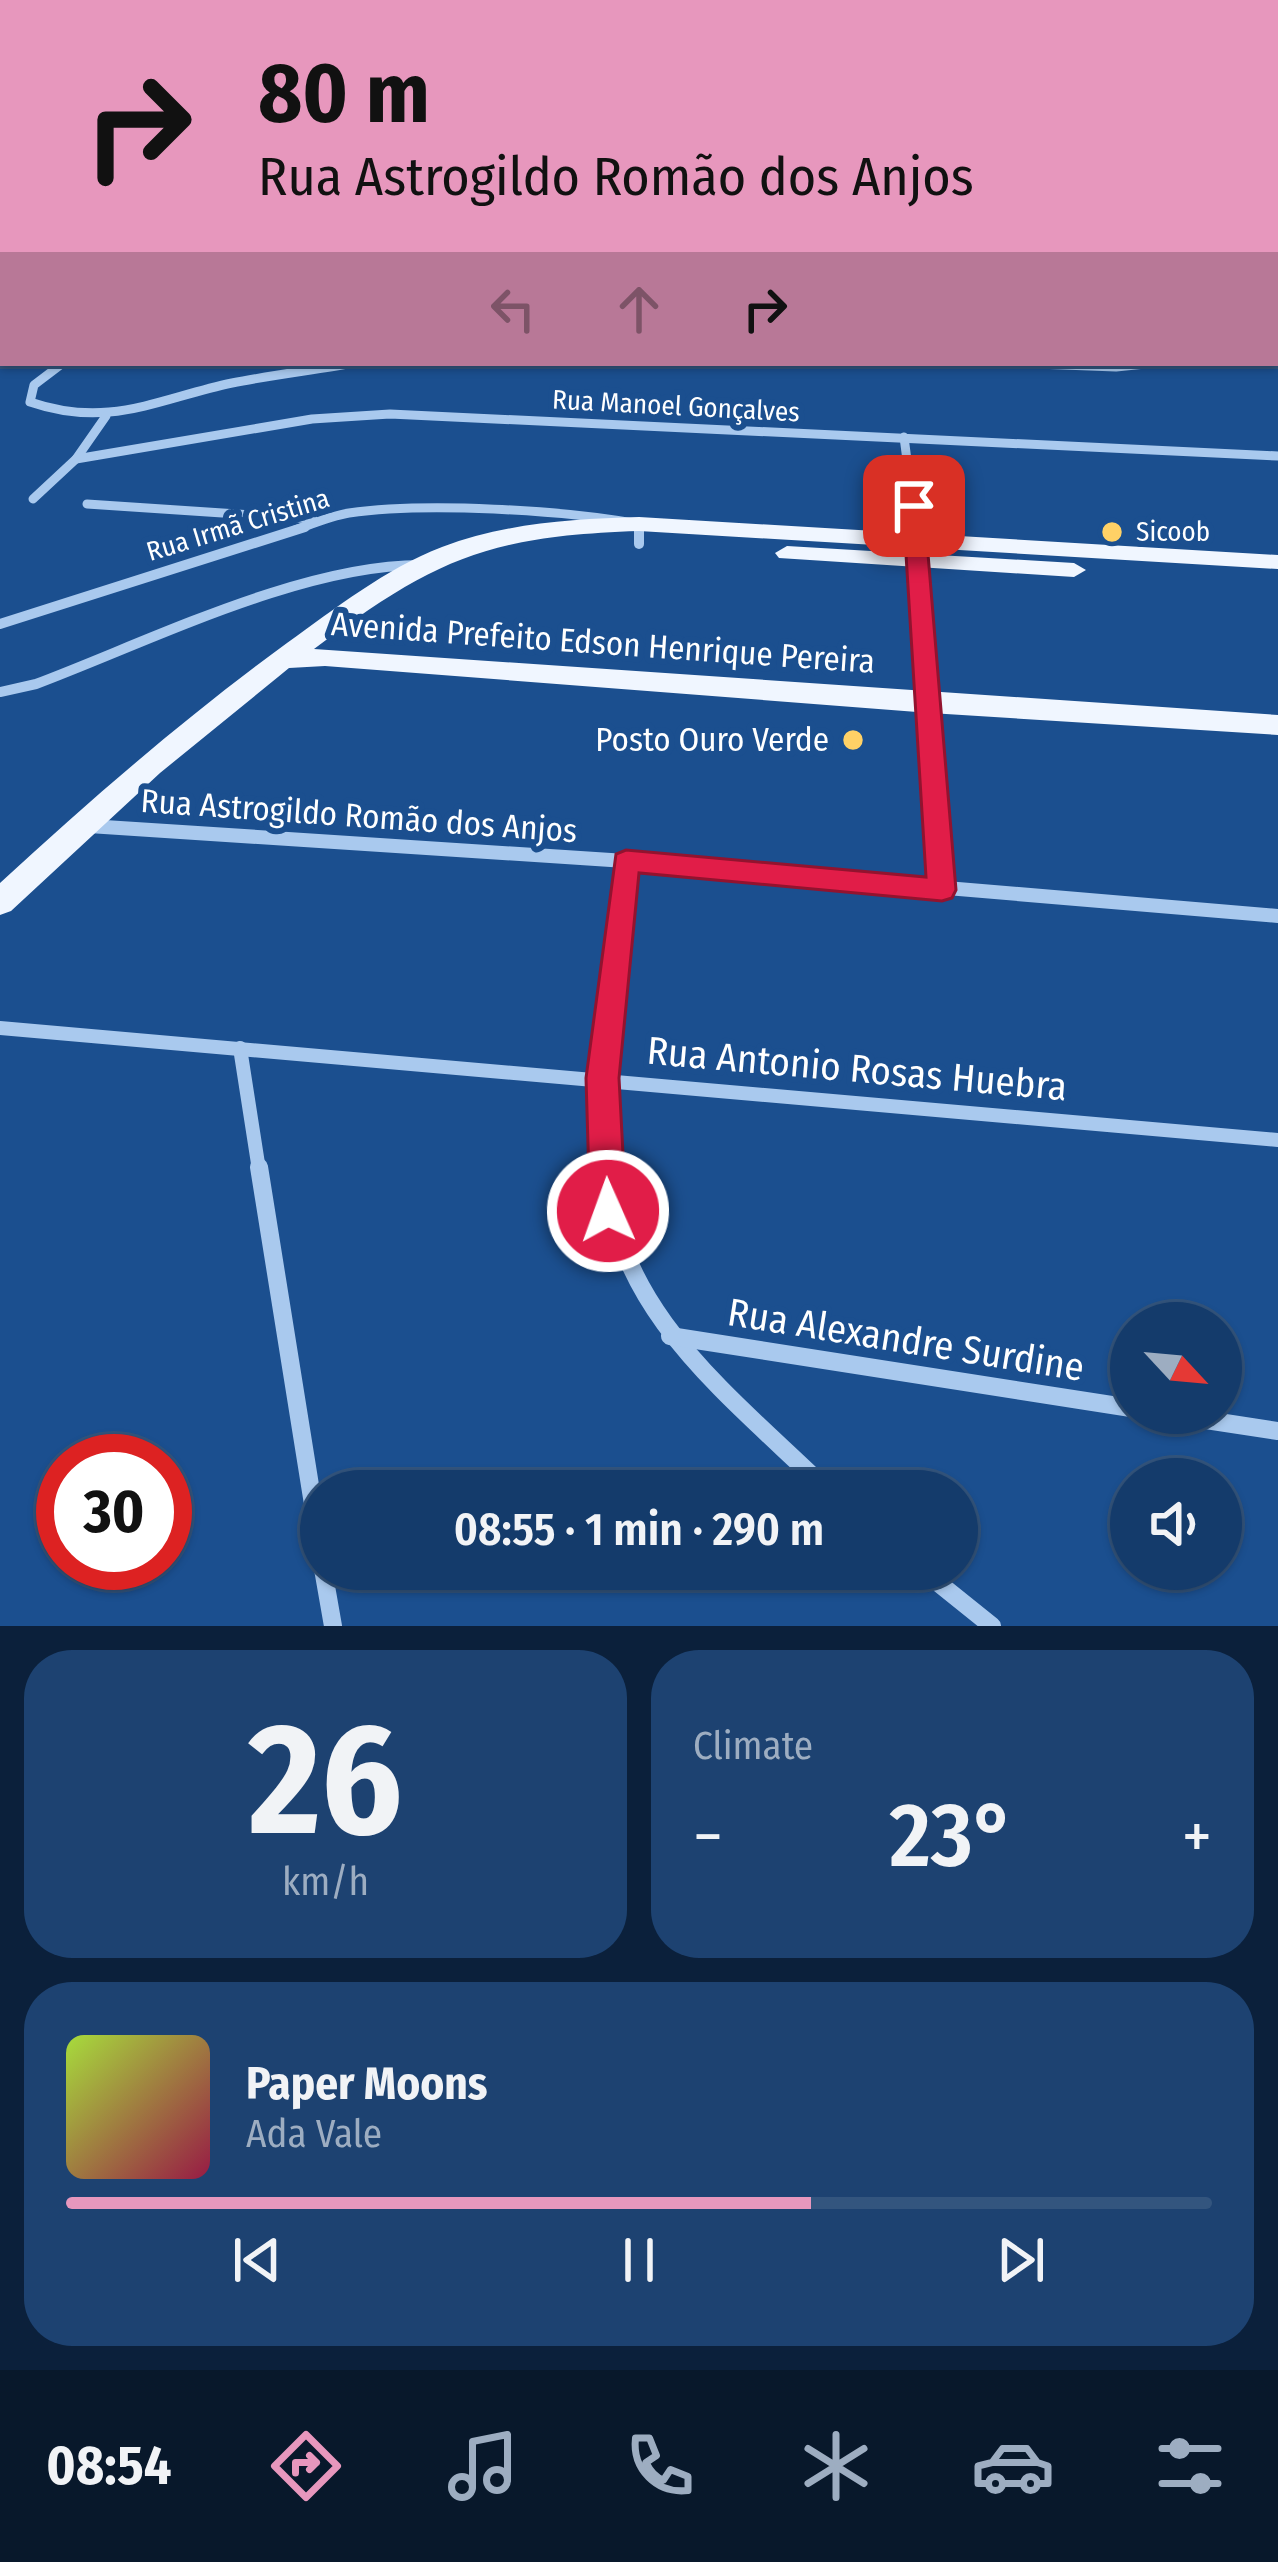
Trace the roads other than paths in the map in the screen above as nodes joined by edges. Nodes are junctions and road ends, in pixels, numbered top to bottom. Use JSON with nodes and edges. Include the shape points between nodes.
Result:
{"nodes":[{"id":1,"x":59,"y":366,"type":"edge"},
{"id":2,"x":335,"y":366,"type":"edge"},
{"id":3,"x":1090,"y":366,"type":"edge"},
{"id":4,"x":1126,"y":366,"type":"edge"},
{"id":5,"x":106,"y":416,"type":"junction"},
{"id":6,"x":904,"y":437,"type":"junction"},
{"id":7,"x":1278,"y":456,"type":"edge"},
{"id":8,"x":76,"y":459,"type":"junction"},
{"id":9,"x":33,"y":499,"type":"dead end"},
{"id":10,"x":87,"y":504,"type":"dead end"},
{"id":11,"x":324,"y":520,"type":"junction"},
{"id":12,"x":639,"y":534,"type":"junction"},
{"id":13,"x":919,"y":551,"type":"junction"},
{"id":14,"x":1278,"y":562,"type":"edge"},
{"id":15,"x":422,"y":565,"type":"junction"},
{"id":16,"x":1278,"y":581,"type":"edge"},
{"id":17,"x":0,"y":624,"type":"edge"},
{"id":18,"x":284,"y":658,"type":"junction"},
{"id":19,"x":376,"y":664,"type":"junction"},
{"id":20,"x":0,"y":692,"type":"edge"},
{"id":21,"x":931,"y":704,"type":"junction"},
{"id":22,"x":215,"y":713,"type":"junction"},
{"id":23,"x":1278,"y":725,"type":"edge"},
{"id":24,"x":82,"y":825,"type":"junction"},
{"id":25,"x":626,"y":861,"type":"junction"},
{"id":26,"x":942,"y":890,"type":"junction"},
{"id":27,"x":0,"y":902,"type":"edge"},
{"id":28,"x":1278,"y":916,"type":"edge"},
{"id":29,"x":0,"y":1028,"type":"edge"},
{"id":30,"x":240,"y":1048,"type":"junction"},
{"id":31,"x":602,"y":1078,"type":"junction"},
{"id":32,"x":1278,"y":1140,"type":"edge"},
{"id":33,"x":670,"y":1336,"type":"junction"},
{"id":34,"x":1110,"y":1405,"type":"edge"},
{"id":35,"x":1242,"y":1426,"type":"edge"},
{"id":36,"x":1278,"y":1431,"type":"edge"},
{"id":37,"x":308,"y":1470,"type":"edge"},
{"id":38,"x":807,"y":1470,"type":"edge"},
{"id":39,"x":326,"y":1590,"type":"edge"},
{"id":40,"x":947,"y":1590,"type":"edge"},
{"id":41,"x":332,"y":1626,"type":"edge"},
{"id":42,"x":992,"y":1626,"type":"edge"}],
"edges":[{"from":1,"to":5,"type":"street","via":[[34,385],[30,402]]},
{"from":2,"to":5,"type":"street"},
{"from":3,"to":4,"type":"street"},
{"from":5,"to":8,"type":"street"},
{"from":6,"to":7,"type":"street","name":"Rua Manoel Gonçalves"},
{"from":6,"to":8,"type":"street","name":"Rua Manoel Gonçalves","via":[[390,414],[312,419]]},
{"from":6,"to":13,"type":"street"},
{"from":8,"to":9,"type":"street"},
{"from":10,"to":11,"type":"street"},
{"from":11,"to":12,"type":"street","name":"Rua Irmã Cristina","via":[[424,510],[589,515]]},
{"from":11,"to":17,"type":"street","name":"Rua Irmã Cristina"},
{"from":12,"to":13,"type":"main road"},
{"from":12,"to":15,"type":"main road","via":[[530,535],[467,546]]},
{"from":13,"to":14,"type":"main road"},
{"from":13,"to":16,"type":"main road"},
{"from":13,"to":21,"type":"street"},
{"from":15,"to":18,"type":"main road"},
{"from":15,"to":20,"type":"street","via":[[319,577]]},
{"from":18,"to":19,"type":"main road","name":"Avenida Prefeito Edson Henrique Pereira"},
{"from":18,"to":22,"type":"main road"},
{"from":19,"to":21,"type":"main road","name":"Avenida Prefeito Edson Henrique Pereira"},
{"from":19,"to":22,"type":"main road","via":[[294,674]]},
{"from":21,"to":23,"type":"main road","name":"Avenida Prefeito Edson Henrique Pereira"},
{"from":21,"to":26,"type":"street"},
{"from":22,"to":24,"type":"main road"},
{"from":24,"to":25,"type":"street","name":"Rua Astrogildo Romão dos Anjos"},
{"from":24,"to":27,"type":"main road"},
{"from":25,"to":26,"type":"street","name":"Rua Astrogildo Romão dos Anjos"},
{"from":25,"to":31,"type":"street"},
{"from":26,"to":28,"type":"street","name":"Rua Astrogildo Romão dos Anjos"},
{"from":29,"to":30,"type":"street","name":"Rua Antonio Rosas Huebra"},
{"from":30,"to":31,"type":"street","name":"Rua Antonio Rosas Huebra"},
{"from":30,"to":37,"type":"street"},
{"from":31,"to":32,"type":"street","name":"Rua Antonio Rosas Huebra"},
{"from":31,"to":33,"type":"street","via":[[608,1211],[626,1262]]},
{"from":33,"to":34,"type":"street","name":"Rua Alexandre Surdine"},
{"from":33,"to":38,"type":"street"},
{"from":35,"to":36,"type":"street"},
{"from":39,"to":41,"type":"street"},
{"from":40,"to":42,"type":"street"}]}
